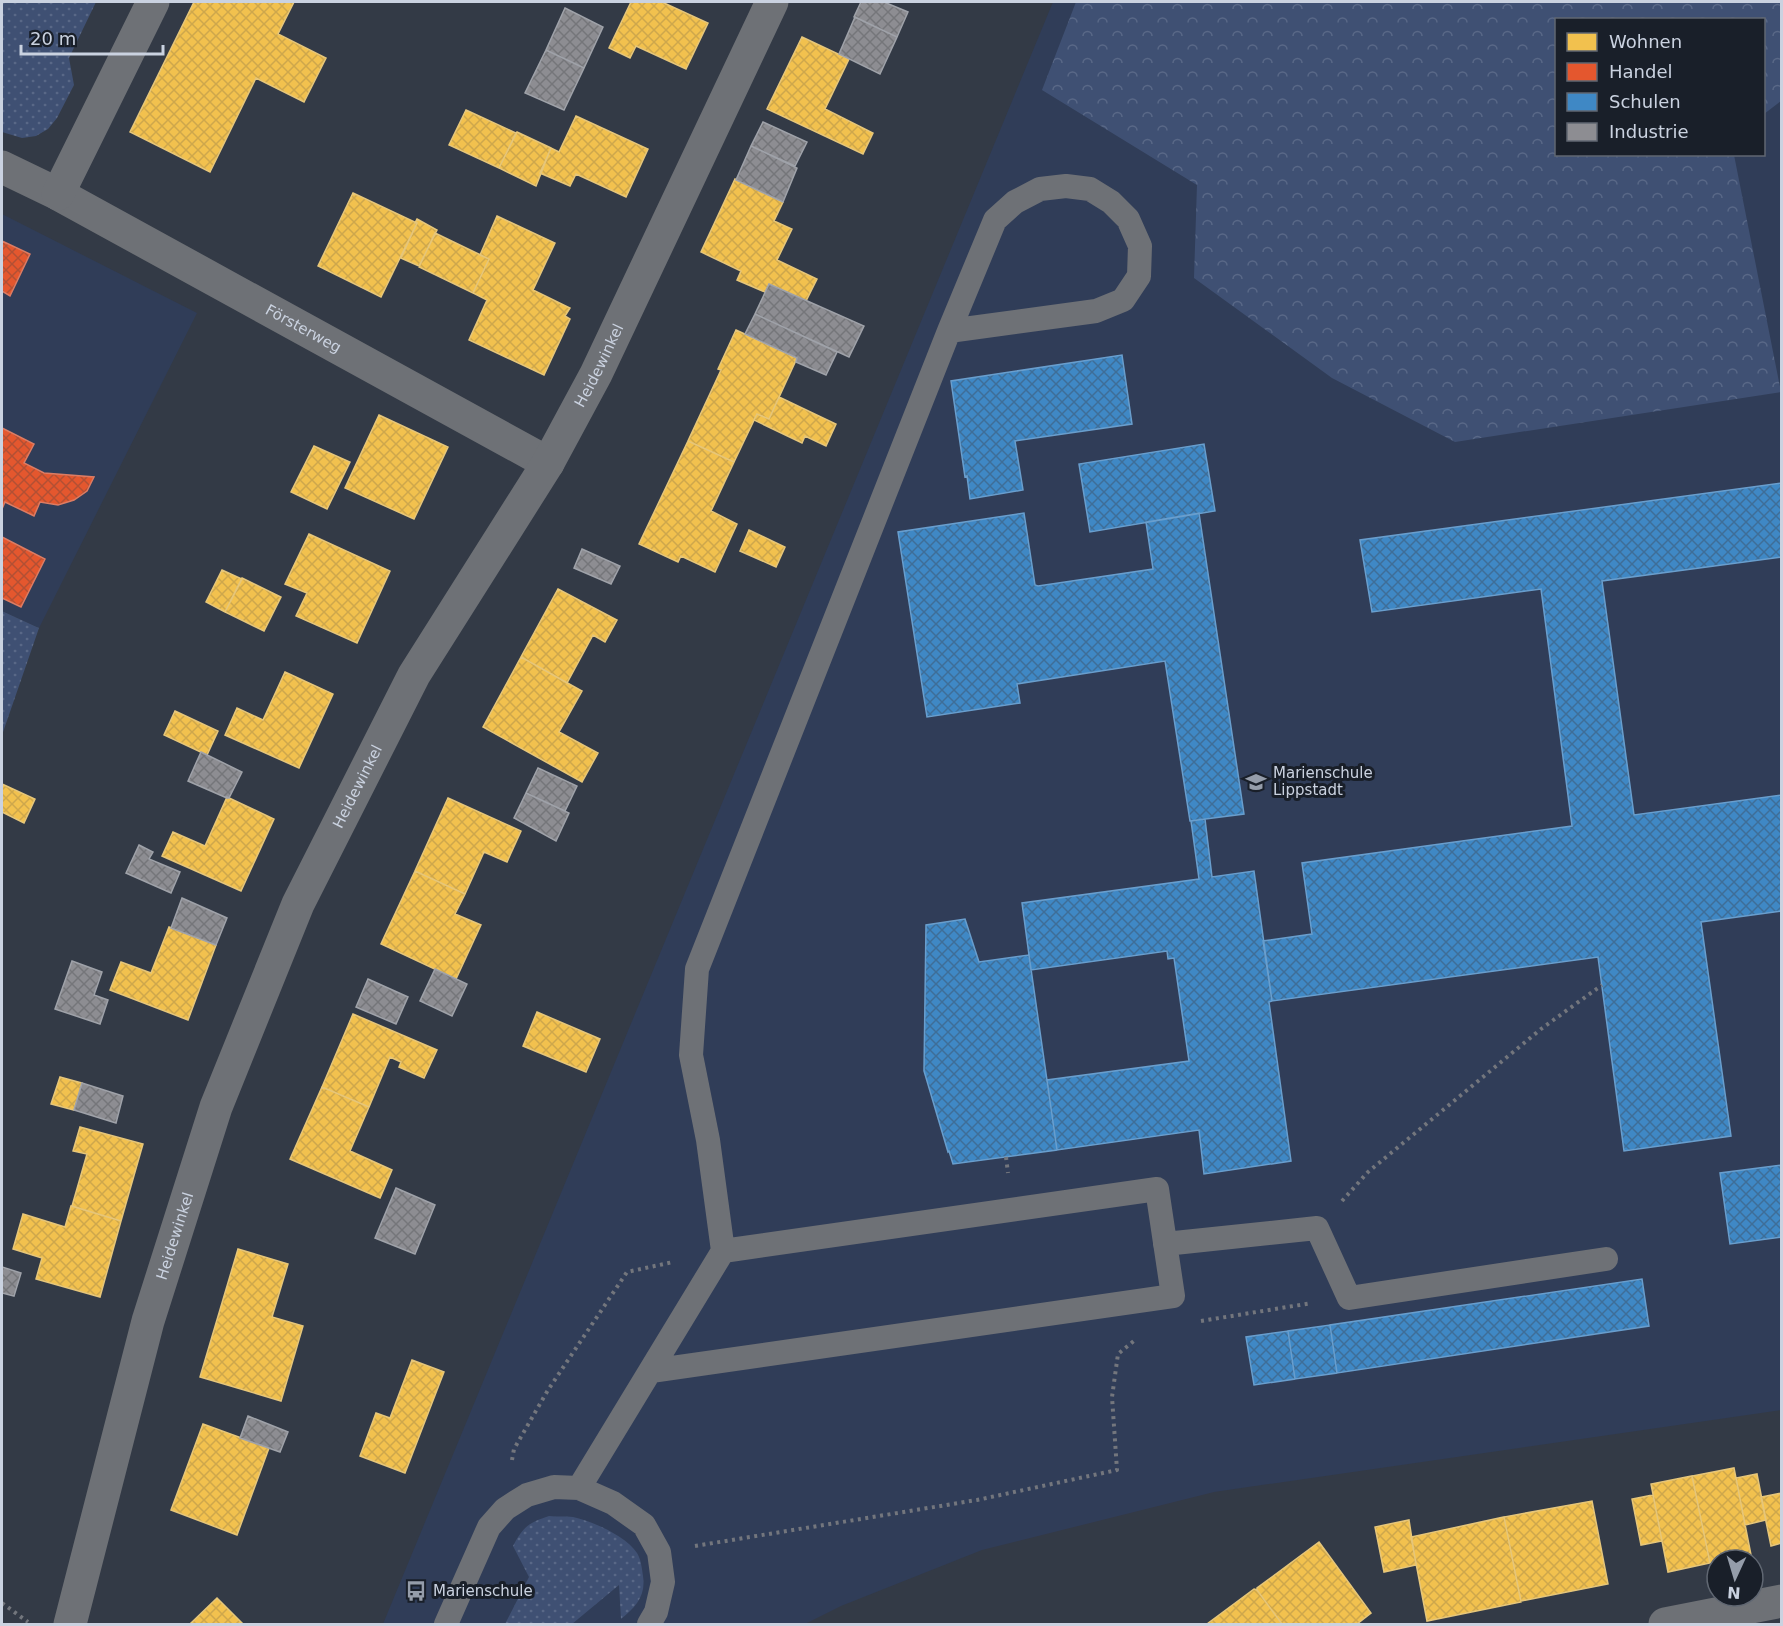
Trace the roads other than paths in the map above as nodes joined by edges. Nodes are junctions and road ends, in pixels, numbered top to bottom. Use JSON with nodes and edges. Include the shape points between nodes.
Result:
{"nodes":[{"id":1,"x":153,"y":2,"type":"edge"},
{"id":2,"x":772,"y":2,"type":"edge"},
{"id":3,"x":2,"y":167,"type":"edge"},
{"id":4,"x":58,"y":194,"type":"junction"},
{"id":5,"x":949,"y":331,"type":"junction"},
{"id":6,"x":548,"y":463,"type":"junction"},
{"id":7,"x":1165,"y":1244,"type":"junction"},
{"id":8,"x":723,"y":1251,"type":"junction"},
{"id":9,"x":1606,"y":1259,"type":"dead end"},
{"id":10,"x":651,"y":1371,"type":"junction"},
{"id":11,"x":579,"y":1488,"type":"junction"},
{"id":12,"x":1782,"y":1602,"type":"edge"},
{"id":13,"x":70,"y":1624,"type":"edge"},
{"id":14,"x":446,"y":1624,"type":"edge"},
{"id":15,"x":649,"y":1624,"type":"edge"},
{"id":16,"x":1665,"y":1624,"type":"edge"}],
"edges":[{"from":1,"to":4,"type":"street"},
{"from":2,"to":6,"type":"street","name":"Heidewinkel","via":[[596,374]]},
{"from":3,"to":4,"type":"street","name":"Försterweg"},
{"from":4,"to":6,"type":"street","name":"Försterweg"},
{"from":5,"to":5,"type":"lane","via":[[995,220],[1015,202],[1040,189],[1090,189],[1128,219],[1140,246],[1139,276],[1123,300],[1096,310]]},
{"from":5,"to":8,"type":"lane","via":[[697,969],[691,1055],[708,1140]]},
{"from":6,"to":13,"type":"street","name":"Heidewinkel","via":[[414,675],[298,904],[216,1107],[148,1321]]},
{"from":7,"to":8,"type":"lane","via":[[1157,1189]]},
{"from":7,"to":9,"type":"lane","via":[[1317,1228],[1349,1298]]},
{"from":7,"to":10,"type":"lane","via":[[1173,1296]]},
{"from":8,"to":10,"type":"lane"},
{"from":10,"to":11,"type":"lane"},
{"from":11,"to":14,"type":"lane","via":[[554,1487],[527,1495],[505,1509],[489,1527]]},
{"from":11,"to":15,"type":"lane","via":[[613,1503],[644,1525],[659,1552],[663,1582]]},
{"from":12,"to":16,"type":"street"}]}
